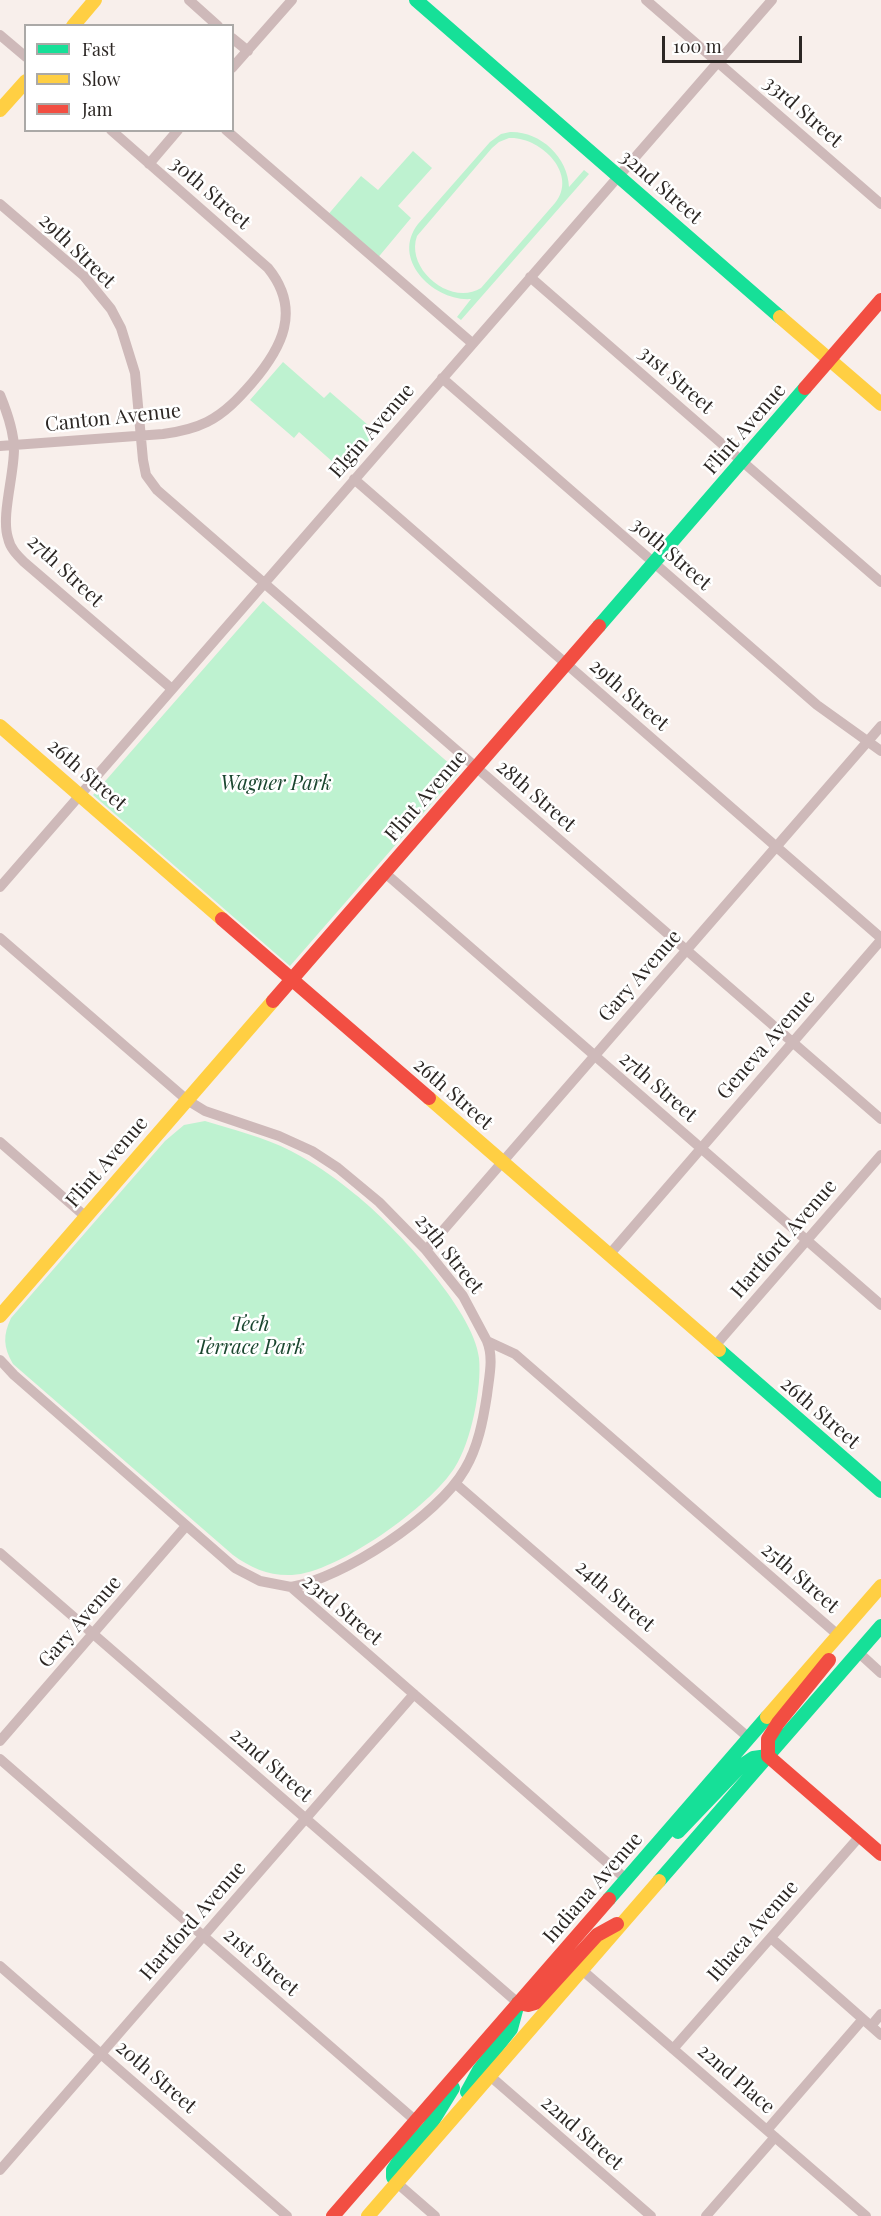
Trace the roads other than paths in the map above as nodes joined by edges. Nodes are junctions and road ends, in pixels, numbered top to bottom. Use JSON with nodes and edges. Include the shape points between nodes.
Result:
{"nodes":[{"id":1,"x":95,"y":0,"type":"edge"},
{"id":2,"x":189,"y":0,"type":"edge"},
{"id":3,"x":292,"y":0,"type":"edge"},
{"id":4,"x":416,"y":0,"type":"edge"},
{"id":5,"x":646,"y":0,"type":"edge"},
{"id":6,"x":772,"y":0,"type":"edge"},
{"id":7,"x":75,"y":24,"type":"edge"},
{"id":8,"x":216,"y":24,"type":"edge"},
{"id":9,"x":0,"y":35,"type":"edge"},
{"id":10,"x":234,"y":40,"type":"edge"},
{"id":11,"x":248,"y":51,"type":"junction"},
{"id":12,"x":24,"y":55,"type":"edge"},
{"id":13,"x":717,"y":62,"type":"junction"},
{"id":14,"x":234,"y":66,"type":"edge"},
{"id":15,"x":24,"y":83,"type":"edge"},
{"id":16,"x":0,"y":110,"type":"edge"},
{"id":17,"x":113,"y":132,"type":"edge"},
{"id":18,"x":176,"y":132,"type":"edge"},
{"id":19,"x":228,"y":132,"type":"edge"},
{"id":20,"x":149,"y":164,"type":"junction"},
{"id":21,"x":619,"y":176,"type":"junction"},
{"id":22,"x":0,"y":204,"type":"edge"},
{"id":23,"x":881,"y":204,"type":"edge"},
{"id":24,"x":530,"y":277,"type":"junction"},
{"id":25,"x":281,"y":288,"type":"joint"},
{"id":26,"x":881,"y":300,"type":"edge"},
{"id":27,"x":472,"y":343,"type":"junction"},
{"id":28,"x":830,"y":360,"type":"junction"},
{"id":29,"x":442,"y":378,"type":"junction"},
{"id":30,"x":0,"y":394,"type":"edge"},
{"id":31,"x":881,"y":404,"type":"edge"},
{"id":32,"x":141,"y":436,"type":"junction"},
{"id":33,"x":0,"y":446,"type":"edge"},
{"id":34,"x":14,"y":446,"type":"junction"},
{"id":35,"x":742,"y":461,"type":"junction"},
{"id":36,"x":354,"y":479,"type":"junction"},
{"id":37,"x":654,"y":563,"type":"junction"},
{"id":38,"x":881,"y":582,"type":"edge"},
{"id":39,"x":263,"y":584,"type":"junction"},
{"id":40,"x":566,"y":664,"type":"junction"},
{"id":41,"x":172,"y":689,"type":"junction"},
{"id":42,"x":0,"y":726,"type":"edge"},
{"id":43,"x":881,"y":726,"type":"edge"},
{"id":44,"x":867,"y":742,"type":"junction"},
{"id":45,"x":881,"y":751,"type":"edge"},
{"id":46,"x":476,"y":768,"type":"junction"},
{"id":47,"x":79,"y":794,"type":"junction"},
{"id":48,"x":776,"y":847,"type":"junction"},
{"id":49,"x":385,"y":873,"type":"junction"},
{"id":50,"x":0,"y":887,"type":"edge"},
{"id":51,"x":0,"y":938,"type":"edge"},
{"id":52,"x":881,"y":939,"type":"edge"},
{"id":53,"x":686,"y":950,"type":"junction"},
{"id":54,"x":292,"y":979,"type":"junction"},
{"id":55,"x":792,"y":1042,"type":"junction"},
{"id":56,"x":595,"y":1056,"type":"junction"},
{"id":57,"x":187,"y":1100,"type":"junction"},
{"id":58,"x":881,"y":1119,"type":"edge"},
{"id":59,"x":0,"y":1142,"type":"edge"},
{"id":60,"x":701,"y":1148,"type":"junction"},
{"id":61,"x":881,"y":1155,"type":"edge"},
{"id":62,"x":502,"y":1162,"type":"junction"},
{"id":63,"x":86,"y":1217,"type":"junction"},
{"id":64,"x":807,"y":1241,"type":"junction"},
{"id":65,"x":426,"y":1250,"type":"junction"},
{"id":66,"x":609,"y":1255,"type":"junction"},
{"id":67,"x":881,"y":1305,"type":"edge"},
{"id":68,"x":0,"y":1316,"type":"edge"},
{"id":69,"x":487,"y":1341,"type":"junction"},
{"id":70,"x":714,"y":1347,"type":"junction"},
{"id":71,"x":0,"y":1360,"type":"edge"},
{"id":72,"x":456,"y":1484,"type":"junction"},
{"id":73,"x":881,"y":1491,"type":"edge"},
{"id":74,"x":186,"y":1526,"type":"junction"},
{"id":75,"x":0,"y":1553,"type":"edge"},
{"id":76,"x":881,"y":1586,"type":"edge"},
{"id":77,"x":291,"y":1587,"type":"junction"},
{"id":78,"x":881,"y":1626,"type":"edge"},
{"id":79,"x":93,"y":1634,"type":"junction"},
{"id":80,"x":838,"y":1635,"type":"junction"},
{"id":81,"x":858,"y":1652,"type":"junction"},
{"id":82,"x":881,"y":1673,"type":"edge"},
{"id":83,"x":414,"y":1694,"type":"junction"},
{"id":84,"x":749,"y":1738,"type":"junction"},
{"id":85,"x":0,"y":1741,"type":"edge"},
{"id":86,"x":768,"y":1756,"type":"junction"},
{"id":87,"x":0,"y":1759,"type":"edge"},
{"id":88,"x":306,"y":1819,"type":"junction"},
{"id":89,"x":860,"y":1836,"type":"junction"},
{"id":90,"x":881,"y":1854,"type":"edge"},
{"id":91,"x":626,"y":1879,"type":"junction"},
{"id":92,"x":626,"y":1920,"type":"junction"},
{"id":93,"x":204,"y":1936,"type":"junction"},
{"id":94,"x":771,"y":1938,"type":"junction"},
{"id":95,"x":0,"y":1966,"type":"edge"},
{"id":96,"x":582,"y":1970,"type":"junction"},
{"id":97,"x":518,"y":2003,"type":"junction"},
{"id":98,"x":881,"y":2014,"type":"edge"},
{"id":99,"x":867,"y":2022,"type":"junction"},
{"id":100,"x":881,"y":2035,"type":"edge"},
{"id":101,"x":673,"y":2049,"type":"junction"},
{"id":102,"x":101,"y":2054,"type":"junction"},
{"id":103,"x":466,"y":2064,"type":"junction"},
{"id":104,"x":490,"y":2076,"type":"junction"},
{"id":105,"x":416,"y":2121,"type":"junction"},
{"id":106,"x":447,"y":2125,"type":"junction"},
{"id":107,"x":771,"y":2134,"type":"junction"},
{"id":108,"x":0,"y":2170,"type":"edge"},
{"id":109,"x":397,"y":2183,"type":"junction"},
{"id":110,"x":287,"y":2216,"type":"edge"},
{"id":111,"x":333,"y":2216,"type":"edge"},
{"id":112,"x":368,"y":2216,"type":"edge"},
{"id":113,"x":435,"y":2216,"type":"edge"},
{"id":114,"x":651,"y":2216,"type":"edge"},
{"id":115,"x":706,"y":2216,"type":"edge"},
{"id":116,"x":866,"y":2216,"type":"edge"}],
"edges":[{"from":1,"to":7,"type":"street"},
{"from":2,"to":8,"type":"street"},
{"from":3,"to":11,"type":"street"},
{"from":4,"to":21,"type":"street","name":"32nd Street"},
{"from":5,"to":13,"type":"street","name":"33rd Street"},
{"from":6,"to":13,"type":"street","name":"Elgin Avenue"},
{"from":9,"to":12,"type":"street"},
{"from":10,"to":11,"type":"street"},
{"from":11,"to":14,"type":"street"},
{"from":13,"to":21,"type":"street","name":"Elgin Avenue"},
{"from":13,"to":23,"type":"street","name":"33rd Street"},
{"from":15,"to":16,"type":"street"},
{"from":17,"to":20,"type":"street","name":"30th Street"},
{"from":18,"to":20,"type":"street"},
{"from":19,"to":27,"type":"street"},
{"from":20,"to":25,"type":"street","name":"30th Street","via":[[268,268]]},
{"from":21,"to":24,"type":"street","name":"Elgin Avenue"},
{"from":21,"to":28,"type":"street","name":"32nd Street"},
{"from":22,"to":32,"type":"street","name":"29th Street","via":[[84,276],[111,309],[135,373]]},
{"from":24,"to":27,"type":"street","name":"Elgin Avenue"},
{"from":24,"to":35,"type":"street","name":"31st Street"},
{"from":25,"to":32,"type":"street","name":"Canton Avenue","via":[[284,333],[268,364],[244,392],[207,422],[179,432]]},
{"from":26,"to":28,"type":"street","name":"Flint Avenue"},
{"from":27,"to":29,"type":"street","name":"Elgin Avenue"},
{"from":28,"to":31,"type":"street","name":"32nd Street"},
{"from":28,"to":35,"type":"street","name":"Flint Avenue"},
{"from":29,"to":36,"type":"street","name":"Elgin Avenue"},
{"from":29,"to":37,"type":"street","name":"30th Street"},
{"from":30,"to":34,"type":"street"},
{"from":32,"to":34,"type":"street","name":"Canton Avenue"},
{"from":32,"to":39,"type":"street","name":"28th Street","via":[[146,475],[157,490]]},
{"from":33,"to":34,"type":"street","name":"Canton Avenue"},
{"from":34,"to":41,"type":"street","name":"27th Street","via":[[6,526],[14,550]]},
{"from":35,"to":37,"type":"street","name":"Flint Avenue"},
{"from":35,"to":38,"type":"street","name":"31st Street"},
{"from":36,"to":39,"type":"street","name":"Elgin Avenue"},
{"from":36,"to":40,"type":"street","name":"29th Street"},
{"from":37,"to":40,"type":"street","name":"Flint Avenue"},
{"from":37,"to":44,"type":"street","name":"30th Street","via":[[817,705]]},
{"from":39,"to":41,"type":"street","name":"Elgin Avenue"},
{"from":39,"to":46,"type":"street","name":"28th Street"},
{"from":40,"to":46,"type":"street","name":"Flint Avenue"},
{"from":40,"to":48,"type":"street","name":"29th Street"},
{"from":41,"to":47,"type":"street","name":"Elgin Avenue"},
{"from":42,"to":47,"type":"street","name":"26th Street"},
{"from":43,"to":44,"type":"street","name":"Gary Avenue"},
{"from":44,"to":45,"type":"street","name":"30th Street"},
{"from":44,"to":48,"type":"street","name":"Gary Avenue"},
{"from":46,"to":49,"type":"street","name":"Flint Avenue"},
{"from":46,"to":53,"type":"street","name":"28th Street"},
{"from":47,"to":50,"type":"street","name":"Elgin Avenue"},
{"from":47,"to":54,"type":"street","name":"26th Street"},
{"from":48,"to":52,"type":"street","name":"29th Street"},
{"from":48,"to":53,"type":"street","name":"Gary Avenue"},
{"from":49,"to":54,"type":"street","name":"Flint Avenue"},
{"from":49,"to":56,"type":"street","name":"27th Street"},
{"from":51,"to":57,"type":"street","name":"25th Street"},
{"from":52,"to":55,"type":"street","name":"Geneva Avenue"},
{"from":53,"to":55,"type":"street","name":"28th Street"},
{"from":53,"to":56,"type":"street","name":"Gary Avenue"},
{"from":54,"to":57,"type":"street","name":"Flint Avenue"},
{"from":54,"to":62,"type":"street","name":"26th Street"},
{"from":55,"to":58,"type":"street","name":"28th Street"},
{"from":55,"to":60,"type":"street","name":"Geneva Avenue"},
{"from":56,"to":60,"type":"street","name":"27th Street"},
{"from":56,"to":62,"type":"street","name":"Gary Avenue"},
{"from":57,"to":63,"type":"street","name":"Flint Avenue"},
{"from":57,"to":65,"type":"street","name":"25th Street","via":[[205,1111],[312,1151],[379,1202]]},
{"from":59,"to":63,"type":"street"},
{"from":60,"to":64,"type":"street","name":"27th Street"},
{"from":60,"to":66,"type":"street","name":"Geneva Avenue"},
{"from":61,"to":64,"type":"street","name":"Hartford Avenue"},
{"from":62,"to":65,"type":"street","name":"Gary Avenue"},
{"from":62,"to":66,"type":"street","name":"26th Street"},
{"from":63,"to":68,"type":"street","name":"Flint Avenue"},
{"from":64,"to":67,"type":"street","name":"27th Street"},
{"from":64,"to":70,"type":"street","name":"Hartford Avenue"},
{"from":65,"to":69,"type":"street","name":"25th Street","via":[[463,1296]]},
{"from":66,"to":70,"type":"street","name":"26th Street"},
{"from":69,"to":72,"type":"street","via":[[491,1353],[484,1414],[473,1454]]},
{"from":69,"to":80,"type":"street","name":"25th Street","via":[[515,1354]]},
{"from":70,"to":73,"type":"street","name":"26th Street"},
{"from":71,"to":74,"type":"street","name":"23rd Street"},
{"from":72,"to":77,"type":"street","via":[[422,1517],[386,1543],[317,1581]]},
{"from":72,"to":84,"type":"street","name":"24th Street"},
{"from":74,"to":77,"type":"street","name":"23rd Street","via":[[245,1575]]},
{"from":74,"to":79,"type":"street","name":"Gary Avenue"},
{"from":75,"to":79,"type":"street","name":"22nd Street"},
{"from":76,"to":80,"type":"street","name":"Indiana Avenue"},
{"from":77,"to":83,"type":"street","name":"23rd Street"},
{"from":78,"to":81,"type":"street"},
{"from":79,"to":85,"type":"street","name":"Gary Avenue"},
{"from":79,"to":88,"type":"street","name":"22nd Street"},
{"from":80,"to":84,"type":"street","name":"Indiana Avenue"},
{"from":80,"to":86,"type":"street","via":[[827,1663],[768,1739]]},
{"from":81,"to":82,"type":"street"},
{"from":81,"to":86,"type":"street"},
{"from":83,"to":88,"type":"street","name":"Hartford Avenue"},
{"from":83,"to":91,"type":"street","name":"23rd Street"},
{"from":84,"to":91,"type":"street","name":"Indiana Avenue"},
{"from":86,"to":89,"type":"street"},
{"from":86,"to":91,"type":"street","via":[[753,1758],[741,1766],[696,1816]]},
{"from":86,"to":92,"type":"street"},
{"from":87,"to":93,"type":"street","name":"21st Street"},
{"from":88,"to":93,"type":"street","name":"Hartford Avenue"},
{"from":88,"to":97,"type":"street","name":"22nd Street"},
{"from":89,"to":90,"type":"street"},
{"from":89,"to":94,"type":"street","name":"Ithaca Avenue"},
{"from":91,"to":97,"type":"street","name":"Indiana Avenue"},
{"from":92,"to":96,"type":"street"},
{"from":92,"to":97,"type":"street","via":[[597,1935],[536,2002]]},
{"from":93,"to":102,"type":"street","name":"Hartford Avenue"},
{"from":93,"to":105,"type":"street","name":"21st Street"},
{"from":94,"to":99,"type":"street"},
{"from":94,"to":101,"type":"street","name":"Ithaca Avenue"},
{"from":95,"to":102,"type":"street","name":"20th Street"},
{"from":96,"to":101,"type":"street","name":"22nd Place"},
{"from":96,"to":104,"type":"street"},
{"from":97,"to":103,"type":"street","name":"Indiana Avenue"},
{"from":97,"to":106,"type":"street","via":[[518,2020],[483,2065]]},
{"from":98,"to":99,"type":"street"},
{"from":99,"to":100,"type":"street"},
{"from":99,"to":107,"type":"street"},
{"from":101,"to":107,"type":"street","name":"22nd Place"},
{"from":102,"to":108,"type":"street","name":"Hartford Avenue"},
{"from":102,"to":110,"type":"street","name":"20th Street"},
{"from":103,"to":105,"type":"street","name":"Indiana Avenue"},
{"from":103,"to":109,"type":"street","via":[[429,2127],[393,2169]]},
{"from":104,"to":106,"type":"street"},
{"from":104,"to":114,"type":"street","name":"22nd Street"},
{"from":105,"to":111,"type":"street","name":"Indiana Avenue"},
{"from":106,"to":109,"type":"street"},
{"from":107,"to":115,"type":"street"},
{"from":107,"to":116,"type":"street","name":"22nd Place"},
{"from":109,"to":112,"type":"street"},
{"from":109,"to":113,"type":"street"}]}
